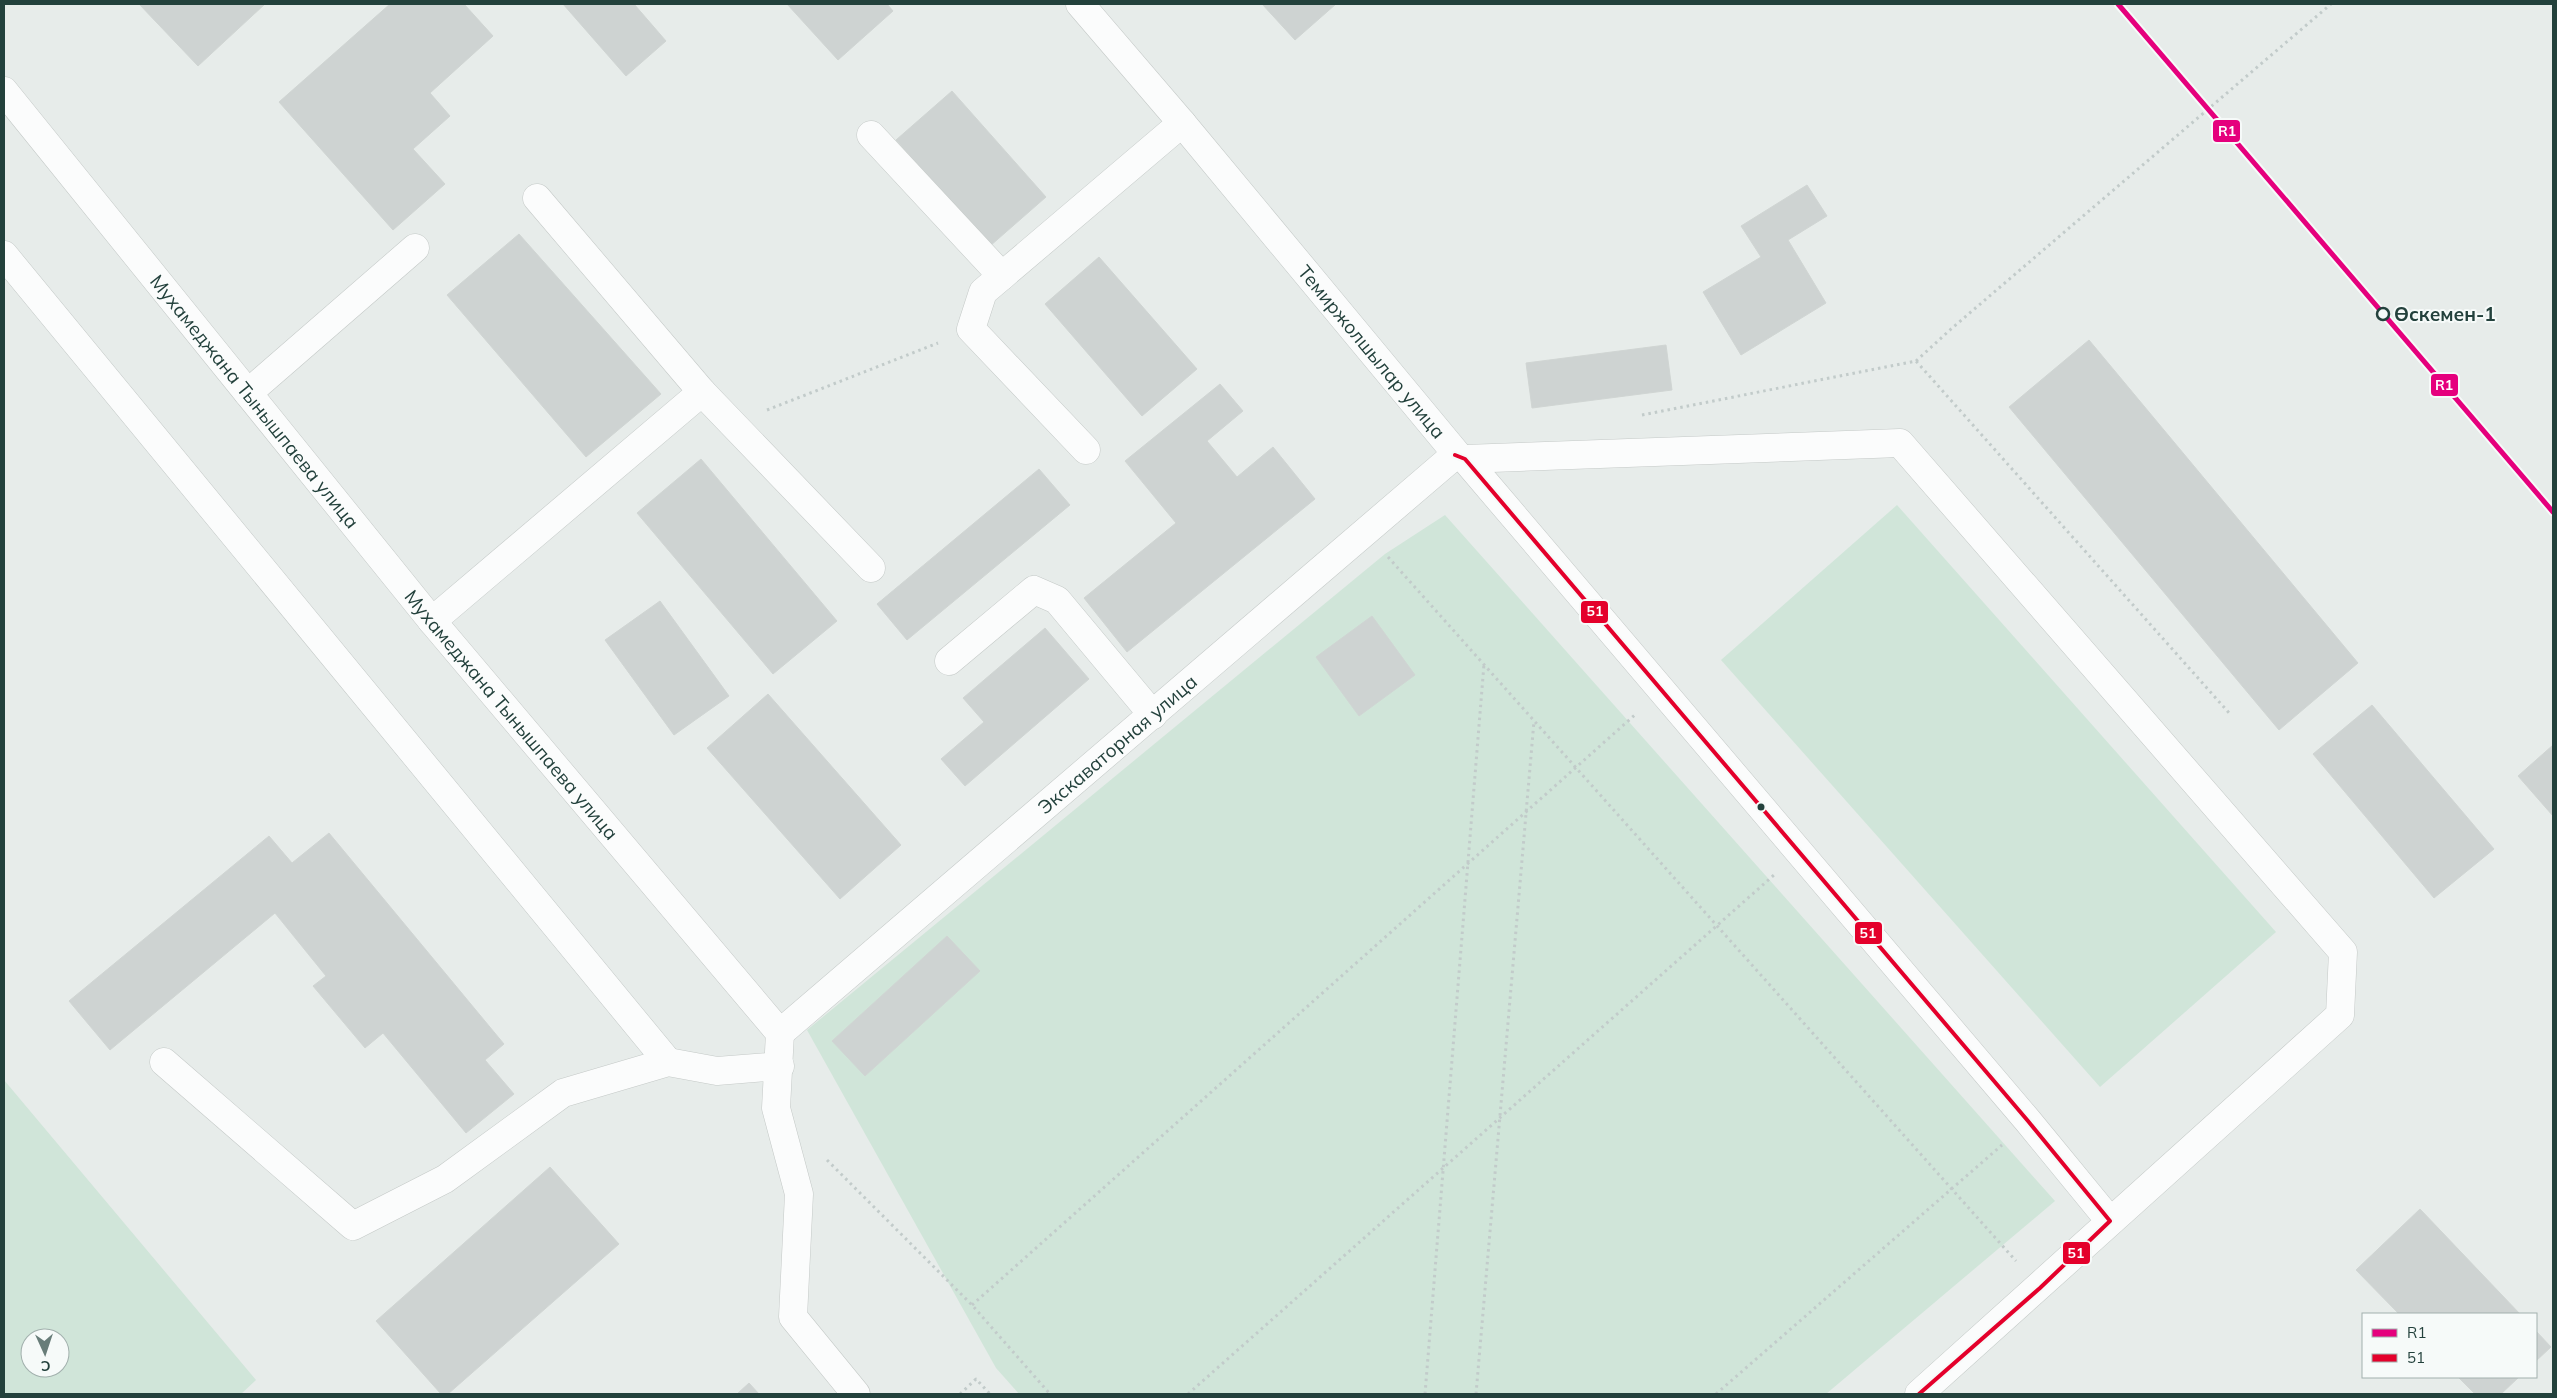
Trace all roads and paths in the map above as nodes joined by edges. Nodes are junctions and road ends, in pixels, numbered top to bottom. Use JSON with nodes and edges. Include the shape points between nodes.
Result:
{"nodes":[{"id":1,"x":1080,"y":4,"type":"edge"},
{"id":2,"x":2331,"y":4,"type":"edge"},
{"id":3,"x":4,"y":91,"type":"edge"},
{"id":4,"x":1182,"y":123,"type":"junction"},
{"id":5,"x":871,"y":135,"type":"dead end"},
{"id":6,"x":537,"y":198,"type":"dead end"},
{"id":7,"x":415,"y":248,"type":"dead end"},
{"id":8,"x":4,"y":255,"type":"edge"},
{"id":9,"x":1002,"y":276,"type":"junction"},
{"id":10,"x":971,"y":329,"type":"junction"},
{"id":11,"x":1916,"y":362,"type":"dead end"},
{"id":12,"x":702,"y":392,"type":"junction"},
{"id":13,"x":248,"y":393,"type":"junction"},
{"id":14,"x":732,"y":424,"type":"junction"},
{"id":15,"x":1086,"y":450,"type":"dead end"},
{"id":16,"x":1460,"y":457,"type":"junction"},
{"id":17,"x":1385,"y":554,"type":"dead end"},
{"id":18,"x":870,"y":568,"type":"dead end"},
{"id":19,"x":432,"y":621,"type":"junction"},
{"id":20,"x":950,"y":661,"type":"dead end"},
{"id":21,"x":1484,"y":664,"type":"junction"},
{"id":22,"x":1644,"y":708,"type":"dead end"},
{"id":23,"x":1153,"y":715,"type":"junction"},
{"id":24,"x":1534,"y":720,"type":"junction"},
{"id":25,"x":1576,"y":768,"type":"junction"},
{"id":26,"x":1526,"y":812,"type":"junction"},
{"id":27,"x":1468,"y":864,"type":"junction"},
{"id":28,"x":1779,"y":871,"type":"dead end"},
{"id":29,"x":1716,"y":927,"type":"junction"},
{"id":30,"x":780,"y":1033,"type":"junction"},
{"id":31,"x":164,"y":1062,"type":"dead end"},
{"id":32,"x":668,"y":1062,"type":"junction"},
{"id":33,"x":780,"y":1066,"type":"junction"},
{"id":34,"x":1500,"y":1117,"type":"junction"},
{"id":35,"x":2028,"y":1121,"type":"junction"},
{"id":36,"x":825,"y":1158,"type":"dead end"},
{"id":37,"x":1443,"y":1168,"type":"junction"},
{"id":38,"x":1951,"y":1189,"type":"junction"},
{"id":39,"x":2110,"y":1221,"type":"junction"},
{"id":40,"x":2040,"y":1288,"type":"junction"},
{"id":41,"x":972,"y":1305,"type":"junction"},
{"id":42,"x":856,"y":1394,"type":"edge"},
{"id":43,"x":960,"y":1394,"type":"edge"},
{"id":44,"x":990,"y":1394,"type":"edge"},
{"id":45,"x":1050,"y":1394,"type":"edge"},
{"id":46,"x":1188,"y":1394,"type":"edge"},
{"id":47,"x":1425,"y":1394,"type":"edge"},
{"id":48,"x":1476,"y":1394,"type":"edge"},
{"id":49,"x":1716,"y":1394,"type":"edge"},
{"id":50,"x":1919,"y":1394,"type":"edge"}],
"edges":[{"from":1,"to":4,"type":"street","name":"Темиржолшылар улица"},
{"from":2,"to":11,"type":"path"},
{"from":3,"to":13,"type":"street","name":"Мухамеджана Тынышпаева улица"},
{"from":4,"to":9,"type":"street"},
{"from":4,"to":16,"type":"street","name":"Темиржолшылар улица"},
{"from":5,"to":9,"type":"street"},
{"from":6,"to":12,"type":"street"},
{"from":7,"to":13,"type":"street"},
{"from":8,"to":32,"type":"street"},
{"from":9,"to":10,"type":"street","via":[[983,292]]},
{"from":10,"to":14,"type":"path"},
{"from":10,"to":15,"type":"street"},
{"from":12,"to":14,"type":"street"},
{"from":12,"to":19,"type":"street"},
{"from":13,"to":19,"type":"street","name":"Мухамеджана Тынышпаева улица"},
{"from":14,"to":18,"type":"street"},
{"from":16,"to":23,"type":"street","name":"Экскаваторная улица"},
{"from":16,"to":35,"type":"street","name":"Темиржолшылар улица"},
{"from":16,"to":39,"type":"street","via":[[1900,442],[2342,952],[2340,1015]]},
{"from":17,"to":21,"type":"path"},
{"from":19,"to":30,"type":"street","name":"Мухамеджана Тынышпаева улица"},
{"from":20,"to":23,"type":"street","via":[[1034,590],[1057,600]]},
{"from":21,"to":24,"type":"path"},
{"from":21,"to":27,"type":"path"},
{"from":22,"to":25,"type":"path"},
{"from":23,"to":30,"type":"street","name":"Экскаваторная улица"},
{"from":24,"to":25,"type":"path"},
{"from":24,"to":26,"type":"path"},
{"from":25,"to":26,"type":"path"},
{"from":25,"to":29,"type":"path"},
{"from":26,"to":27,"type":"path"},
{"from":26,"to":34,"type":"path"},
{"from":27,"to":37,"type":"path"},
{"from":27,"to":41,"type":"path"},
{"from":28,"to":29,"type":"path"},
{"from":29,"to":34,"type":"path"},
{"from":29,"to":38,"type":"path"},
{"from":30,"to":33,"type":"street"},
{"from":31,"to":32,"type":"street","via":[[353,1226],[444,1179],[563,1093]]},
{"from":32,"to":33,"type":"street","via":[[717,1071]]},
{"from":33,"to":42,"type":"street","via":[[776,1108],[800,1194],[793,1318]]},
{"from":34,"to":37,"type":"path"},
{"from":34,"to":48,"type":"path"},
{"from":35,"to":38,"type":"path"},
{"from":35,"to":39,"type":"street","name":"Темиржолшылар улица"},
{"from":36,"to":41,"type":"path"},
{"from":37,"to":46,"type":"path"},
{"from":37,"to":47,"type":"path"},
{"from":38,"to":40,"type":"path"},
{"from":38,"to":49,"type":"path"},
{"from":39,"to":40,"type":"street"},
{"from":40,"to":50,"type":"street"},
{"from":41,"to":45,"type":"path"},
{"from":43,"to":44,"type":"path","via":[[976,1379]]}]}
